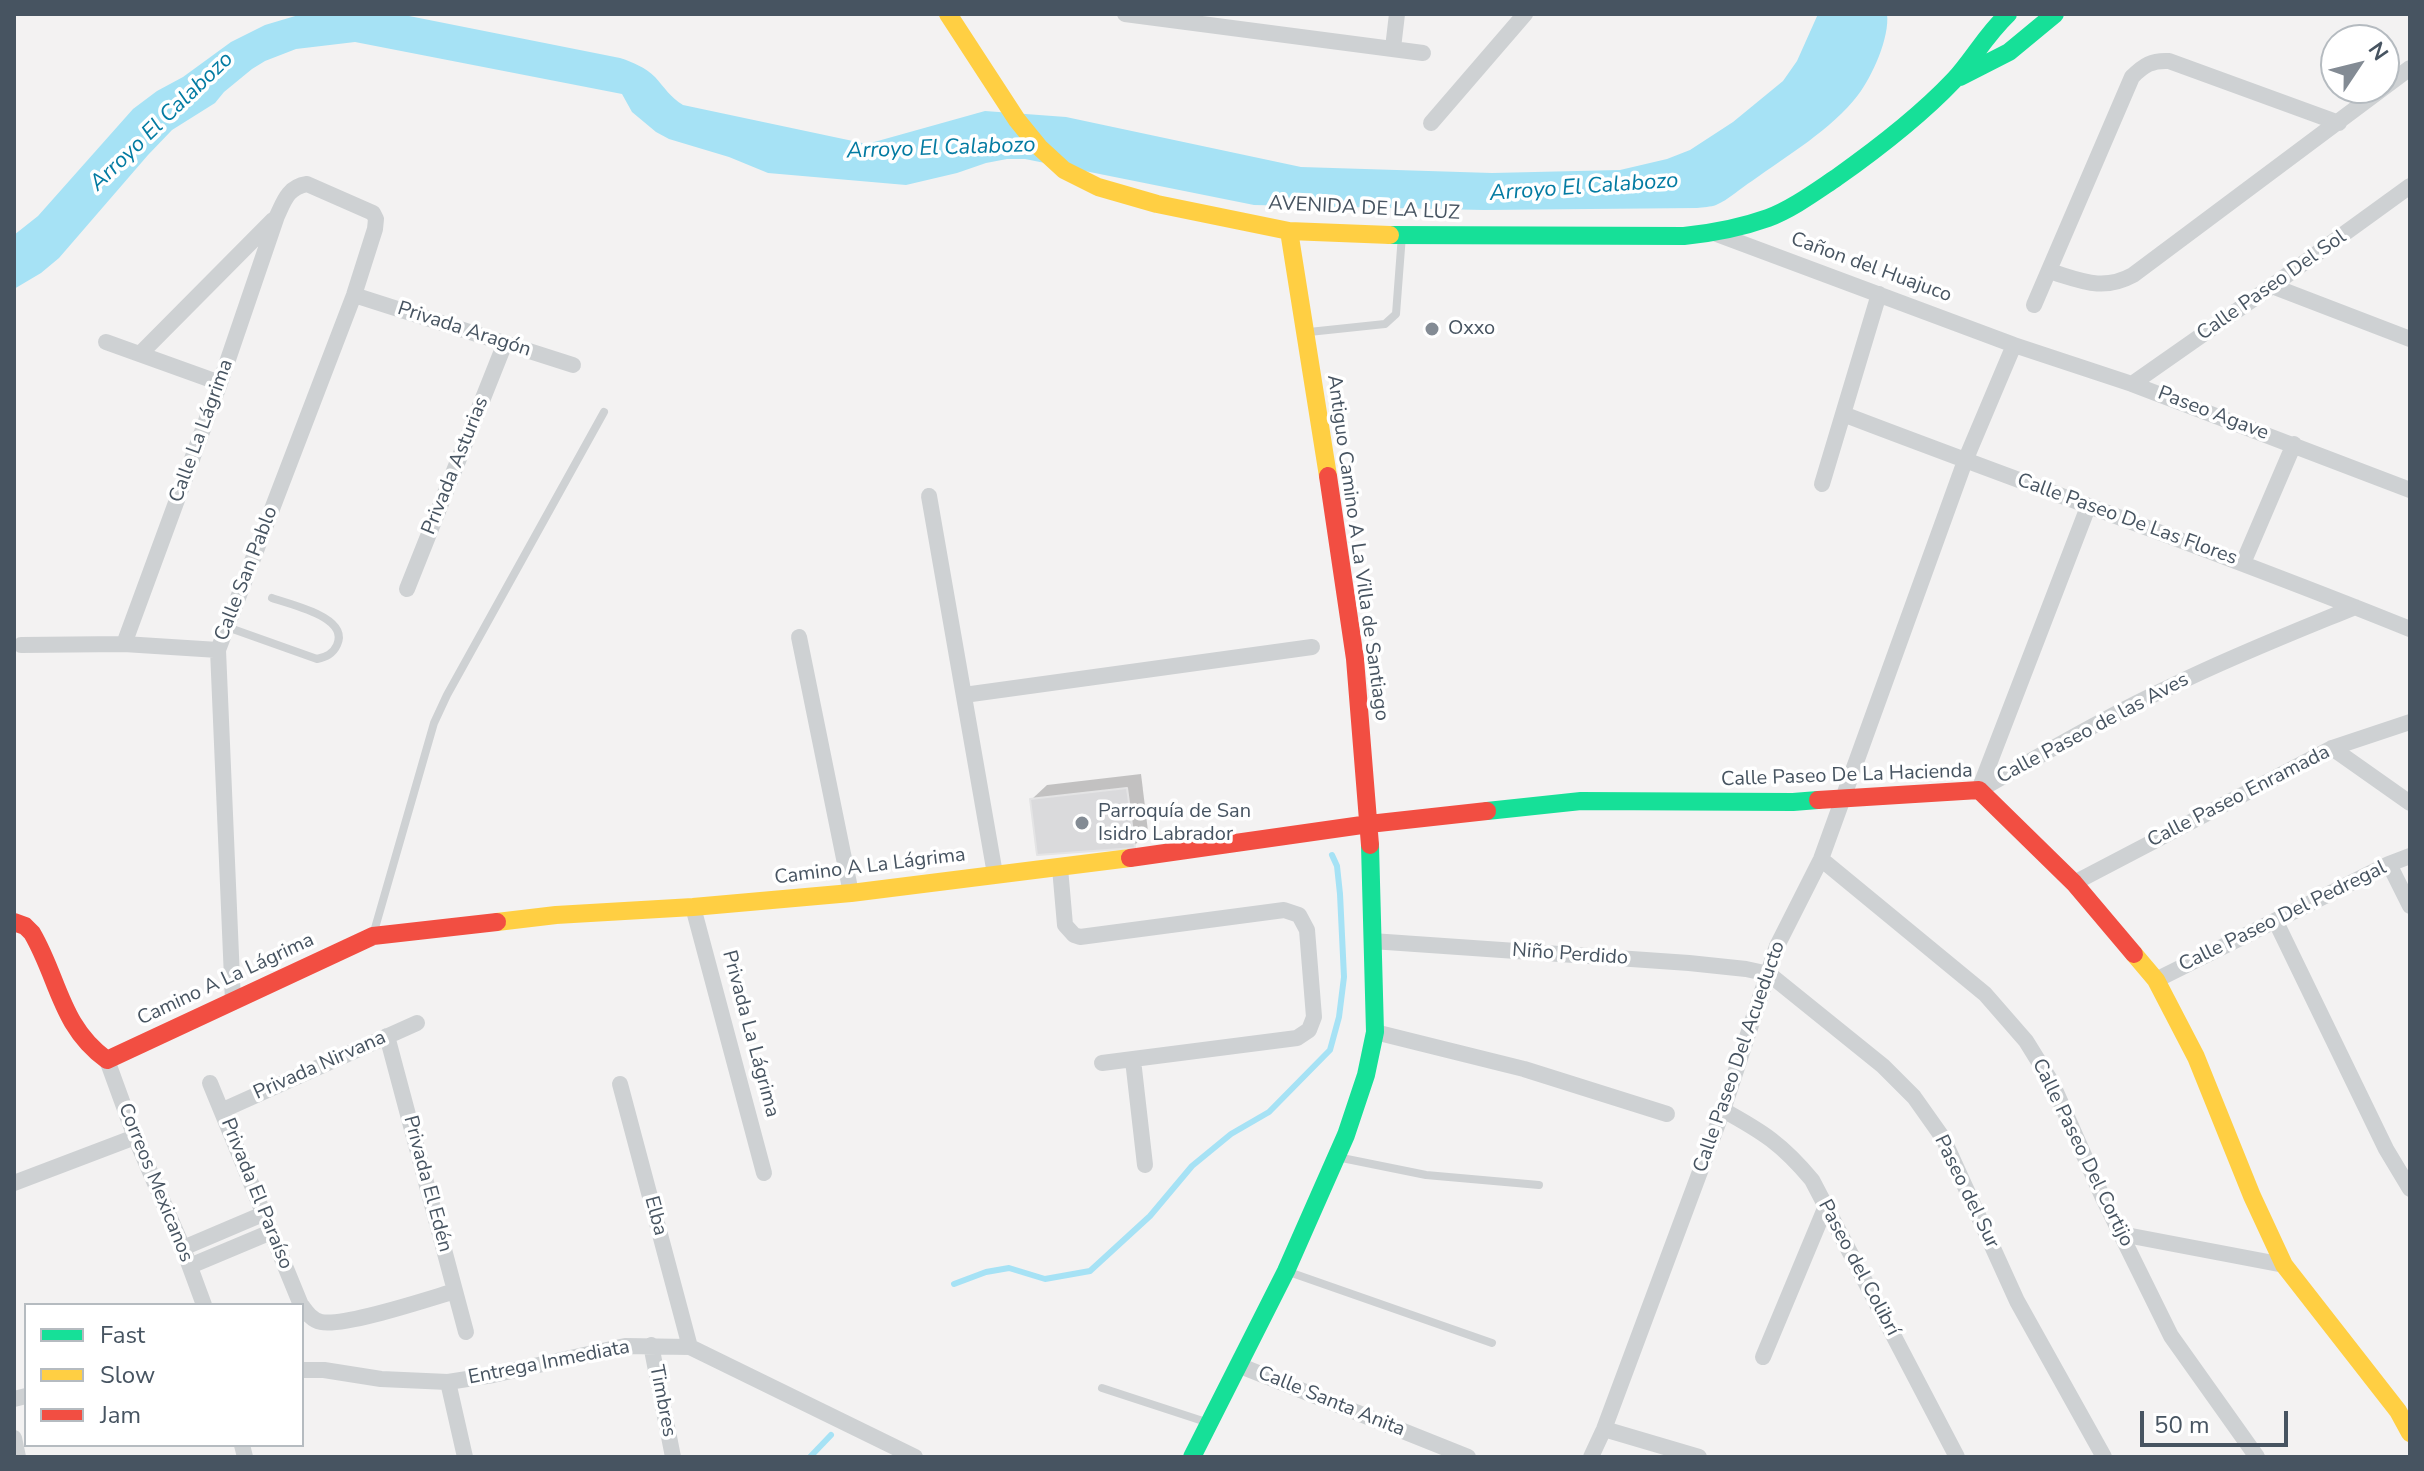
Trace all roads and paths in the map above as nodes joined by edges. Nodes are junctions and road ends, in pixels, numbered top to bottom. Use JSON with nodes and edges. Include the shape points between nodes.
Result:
{"nodes":[{"id":1,"x":1125,"y":14,"type":"edge"},
{"id":2,"x":1397,"y":14,"type":"edge"},
{"id":3,"x":1525,"y":14,"type":"edge"},
{"id":4,"x":2008,"y":14,"type":"edge"},
{"id":5,"x":2055,"y":14,"type":"edge"},
{"id":6,"x":953,"y":22,"type":"edge"},
{"id":7,"x":1393,"y":48,"type":"junction"},
{"id":8,"x":1423,"y":53,"type":"dead end"},
{"id":9,"x":2410,"y":68,"type":"edge"},
{"id":10,"x":1955,"y":79,"type":"junction"},
{"id":11,"x":1431,"y":123,"type":"dead end"},
{"id":12,"x":2339,"y":123,"type":"junction"},
{"id":13,"x":2410,"y":186,"type":"edge"},
{"id":14,"x":2403,"y":200,"type":"edge"},
{"id":15,"x":373,"y":213,"type":"joint"},
{"id":16,"x":277,"y":216,"type":"junction"},
{"id":17,"x":1289,"y":231,"type":"junction"},
{"id":18,"x":1713,"y":232,"type":"junction"},
{"id":19,"x":1402,"y":235,"type":"junction"},
{"id":20,"x":2049,"y":271,"type":"junction"},
{"id":21,"x":2272,"y":286,"type":"junction"},
{"id":22,"x":1879,"y":294,"type":"junction"},
{"id":23,"x":354,"y":295,"type":"junction"},
{"id":24,"x":2034,"y":305,"type":"dead end"},
{"id":25,"x":1304,"y":332,"type":"junction"},
{"id":26,"x":2410,"y":339,"type":"edge"},
{"id":27,"x":106,"y":342,"type":"dead end"},
{"id":28,"x":505,"y":343,"type":"junction"},
{"id":29,"x":2014,"y":345,"type":"junction"},
{"id":30,"x":141,"y":353,"type":"junction"},
{"id":31,"x":573,"y":365,"type":"dead end"},
{"id":32,"x":220,"y":383,"type":"junction"},
{"id":33,"x":2132,"y":384,"type":"junction"},
{"id":34,"x":604,"y":412,"type":"dead end"},
{"id":35,"x":1843,"y":414,"type":"junction"},
{"id":36,"x":2294,"y":444,"type":"junction"},
{"id":37,"x":1965,"y":461,"type":"junction"},
{"id":38,"x":1822,"y":484,"type":"dead end"},
{"id":39,"x":2410,"y":490,"type":"edge"},
{"id":40,"x":929,"y":496,"type":"dead end"},
{"id":41,"x":2088,"y":507,"type":"junction"},
{"id":42,"x":2243,"y":563,"type":"junction"},
{"id":43,"x":407,"y":589,"type":"dead end"},
{"id":44,"x":272,"y":598,"type":"dead end"},
{"id":45,"x":2355,"y":607,"type":"junction"},
{"id":46,"x":227,"y":627,"type":"junction"},
{"id":47,"x":2410,"y":629,"type":"edge"},
{"id":48,"x":799,"y":637,"type":"dead end"},
{"id":49,"x":124,"y":644,"type":"junction"},
{"id":50,"x":21,"y":645,"type":"dead end"},
{"id":51,"x":1312,"y":647,"type":"dead end"},
{"id":52,"x":218,"y":650,"type":"junction"},
{"id":53,"x":964,"y":695,"type":"junction"},
{"id":54,"x":2410,"y":722,"type":"edge"},
{"id":55,"x":2332,"y":748,"type":"junction"},
{"id":56,"x":1979,"y":790,"type":"junction"},
{"id":57,"x":1845,"y":797,"type":"junction"},
{"id":58,"x":2410,"y":803,"type":"edge"},
{"id":59,"x":1369,"y":824,"type":"junction"},
{"id":60,"x":2410,"y":856,"type":"edge"},
{"id":61,"x":1821,"y":859,"type":"junction"},
{"id":62,"x":2389,"y":864,"type":"junction"},
{"id":63,"x":1060,"y":868,"type":"junction"},
{"id":64,"x":995,"y":874,"type":"junction"},
{"id":65,"x":2074,"y":883,"type":"junction"},
{"id":66,"x":851,"y":893,"type":"junction"},
{"id":67,"x":2410,"y":906,"type":"edge"},
{"id":68,"x":693,"y":907,"type":"junction"},
{"id":69,"x":2276,"y":922,"type":"junction"},
{"id":70,"x":19,"y":923,"type":"edge"},
{"id":71,"x":373,"y":936,"type":"junction"},
{"id":72,"x":1372,"y":941,"type":"junction"},
{"id":73,"x":1769,"y":974,"type":"junction"},
{"id":74,"x":2156,"y":980,"type":"junction"},
{"id":75,"x":233,"y":1002,"type":"junction"},
{"id":76,"x":417,"y":1023,"type":"dead end"},
{"id":77,"x":1375,"y":1032,"type":"junction"},
{"id":78,"x":387,"y":1036,"type":"junction"},
{"id":79,"x":102,"y":1057,"type":"junction"},
{"id":80,"x":1133,"y":1060,"type":"junction"},
{"id":81,"x":1102,"y":1063,"type":"dead end"},
{"id":82,"x":210,"y":1083,"type":"dead end"},
{"id":83,"x":620,"y":1084,"type":"dead end"},
{"id":84,"x":223,"y":1110,"type":"junction"},
{"id":85,"x":1723,"y":1110,"type":"junction"},
{"id":86,"x":1667,"y":1114,"type":"dead end"},
{"id":87,"x":135,"y":1137,"type":"junction"},
{"id":88,"x":1336,"y":1157,"type":"junction"},
{"id":89,"x":1145,"y":1165,"type":"dead end"},
{"id":90,"x":764,"y":1173,"type":"dead end"},
{"id":91,"x":14,"y":1183,"type":"edge"},
{"id":92,"x":1539,"y":1185,"type":"dead end"},
{"id":93,"x":2410,"y":1189,"type":"edge"},
{"id":94,"x":1826,"y":1206,"type":"junction"},
{"id":95,"x":263,"y":1214,"type":"junction"},
{"id":96,"x":271,"y":1232,"type":"junction"},
{"id":97,"x":2121,"y":1234,"type":"junction"},
{"id":98,"x":183,"y":1248,"type":"junction"},
{"id":99,"x":2284,"y":1265,"type":"junction"},
{"id":100,"x":190,"y":1266,"type":"junction"},
{"id":101,"x":1286,"y":1271,"type":"junction"},
{"id":102,"x":455,"y":1291,"type":"junction"},
{"id":103,"x":203,"y":1303,"type":"edge"},
{"id":104,"x":301,"y":1303,"type":"edge"},
{"id":105,"x":304,"y":1309,"type":"edge"},
{"id":106,"x":466,"y":1332,"type":"dead end"},
{"id":107,"x":1492,"y":1343,"type":"dead end"},
{"id":108,"x":651,"y":1345,"type":"junction"},
{"id":109,"x":690,"y":1347,"type":"junction"},
{"id":110,"x":1763,"y":1357,"type":"dead end"},
{"id":111,"x":1238,"y":1365,"type":"junction"},
{"id":112,"x":304,"y":1370,"type":"edge"},
{"id":113,"x":448,"y":1382,"type":"junction"},
{"id":114,"x":1102,"y":1388,"type":"dead end"},
{"id":115,"x":2404,"y":1410,"type":"edge"},
{"id":116,"x":1210,"y":1423,"type":"junction"},
{"id":117,"x":1604,"y":1429,"type":"junction"},
{"id":118,"x":2410,"y":1433,"type":"edge"},
{"id":119,"x":14,"y":1438,"type":"edge"},
{"id":120,"x":891,"y":1452,"type":"edge"},
{"id":121,"x":18,"y":1457,"type":"edge"},
{"id":122,"x":465,"y":1457,"type":"edge"},
{"id":123,"x":673,"y":1457,"type":"edge"},
{"id":124,"x":915,"y":1457,"type":"edge"},
{"id":125,"x":1192,"y":1457,"type":"edge"},
{"id":126,"x":1468,"y":1457,"type":"edge"},
{"id":127,"x":1591,"y":1457,"type":"edge"},
{"id":128,"x":1699,"y":1457,"type":"edge"},
{"id":129,"x":1957,"y":1457,"type":"edge"},
{"id":130,"x":2104,"y":1457,"type":"edge"},
{"id":131,"x":2257,"y":1457,"type":"edge"}],
"edges":[{"from":1,"to":7,"type":"street"},
{"from":2,"to":7,"type":"street"},
{"from":3,"to":11,"type":"street"},
{"from":4,"to":10,"type":"street"},
{"from":5,"to":10,"type":"street","via":[[2009,52]]},
{"from":6,"to":17,"type":"street","name":"AVENIDA DE LA LUZ","via":[[1017,120],[1064,170],[1124,195]]},
{"from":7,"to":8,"type":"street"},
{"from":9,"to":12,"type":"street"},
{"from":10,"to":18,"type":"street","name":"AVENIDA DE LA LUZ","via":[[1914,118],[1808,197],[1771,217]]},
{"from":12,"to":20,"type":"street","via":[[2123,281],[2100,285]]},
{"from":12,"to":20,"type":"street","via":[[2155,60],[2132,77]]},
{"from":13,"to":14,"type":"street","name":"Calle Paseo Del Sol"},
{"from":14,"to":21,"type":"street","name":"Calle Paseo Del Sol"},
{"from":15,"to":16,"type":"street","name":"Calle La Lágrima","via":[[307,184],[292,189]]},
{"from":15,"to":23,"type":"street","name":"Calle San Pablo","via":[[375,229]]},
{"from":16,"to":30,"type":"street","name":"Calle La Lágrima"},
{"from":16,"to":32,"type":"street","name":"Calle La Lágrima"},
{"from":17,"to":19,"type":"street","name":"AVENIDA DE LA LUZ"},
{"from":17,"to":25,"type":"street","name":"Antiguo Camino A La Villa de Santiago"},
{"from":18,"to":19,"type":"street","name":"AVENIDA DE LA LUZ"},
{"from":18,"to":22,"type":"street","name":"Cañon del Huajuco"},
{"from":19,"to":25,"type":"lane","via":[[1392,319]]},
{"from":20,"to":24,"type":"street"},
{"from":21,"to":26,"type":"street"},
{"from":21,"to":33,"type":"street","name":"Calle Paseo Del Sol"},
{"from":22,"to":29,"type":"street","name":"Cañon del Huajuco"},
{"from":22,"to":35,"type":"street"},
{"from":23,"to":28,"type":"street","name":"Privada Aragón"},
{"from":23,"to":46,"type":"street","name":"Calle San Pablo"},
{"from":25,"to":59,"type":"street","name":"Antiguo Camino A La Villa de Santiago","via":[[1355,659]]},
{"from":27,"to":30,"type":"street"},
{"from":28,"to":31,"type":"street","name":"Privada Aragón"},
{"from":28,"to":43,"type":"street","name":"Privada Asturias"},
{"from":29,"to":33,"type":"street","name":"Paseo Agave"},
{"from":29,"to":37,"type":"street","name":"Calle Paseo Del Acueducto"},
{"from":30,"to":32,"type":"street"},
{"from":32,"to":49,"type":"street","name":"Calle La Lágrima"},
{"from":33,"to":36,"type":"street","name":"Paseo Agave"},
{"from":34,"to":71,"type":"lane","via":[[434,723]]},
{"from":35,"to":37,"type":"street","name":"Calle Paseo De Las Flores"},
{"from":35,"to":38,"type":"street"},
{"from":36,"to":39,"type":"street","name":"Paseo Agave"},
{"from":36,"to":42,"type":"street"},
{"from":37,"to":41,"type":"street","name":"Calle Paseo De Las Flores"},
{"from":37,"to":57,"type":"street","name":"Calle Paseo Del Acueducto"},
{"from":40,"to":53,"type":"street"},
{"from":41,"to":42,"type":"street","name":"Calle Paseo De Las Flores"},
{"from":41,"to":56,"type":"street","name":"Calle Paseo de las Aves"},
{"from":42,"to":45,"type":"street","name":"Calle Paseo De Las Flores"},
{"from":44,"to":46,"type":"lane","via":[[329,619],[337,626],[337,647],[317,659]]},
{"from":45,"to":47,"type":"street","name":"Calle Paseo De Las Flores"},
{"from":45,"to":56,"type":"street","name":"Calle Paseo de las Aves","via":[[2173,685]]},
{"from":46,"to":52,"type":"street","name":"Calle San Pablo"},
{"from":48,"to":66,"type":"street"},
{"from":49,"to":50,"type":"street"},
{"from":49,"to":52,"type":"street"},
{"from":51,"to":53,"type":"street"},
{"from":52,"to":75,"type":"street","name":"Calle San Pablo"},
{"from":53,"to":64,"type":"street"},
{"from":54,"to":55,"type":"street","name":"Calle Paseo Enramada"},
{"from":55,"to":58,"type":"street"},
{"from":55,"to":65,"type":"street","name":"Calle Paseo Enramada"},
{"from":56,"to":57,"type":"street","name":"Calle Paseo De La Hacienda"},
{"from":56,"to":65,"type":"street","name":"Calle Paseo De La Hacienda"},
{"from":57,"to":59,"type":"street","name":"Calle Paseo De La Hacienda","via":[[1793,802],[1581,801]]},
{"from":57,"to":61,"type":"street","name":"Calle Paseo Del Acueducto"},
{"from":59,"to":63,"type":"street","name":"Camino A La Lágrima"},
{"from":59,"to":72,"type":"street","name":"Antiguo Camino A La Villa de Santiago"},
{"from":60,"to":62,"type":"street","name":"Calle Paseo Del Pedregal"},
{"from":61,"to":73,"type":"street","name":"Calle Paseo Del Acueducto","via":[[1777,946]]},
{"from":61,"to":97,"type":"street","name":"Calle Paseo Del Cortijo","via":[[1985,994],[2026,1041],[2052,1083]]},
{"from":62,"to":67,"type":"street"},
{"from":62,"to":69,"type":"street","name":"Calle Paseo Del Pedregal"},
{"from":63,"to":64,"type":"street","name":"Camino A La Lágrima"},
{"from":63,"to":80,"type":"street","via":[[1065,925],[1080,937],[1284,910],[1299,915],[1307,930],[1314,1017],[1309,1030],[1297,1038]]},
{"from":64,"to":66,"type":"street","name":"Camino A La Lágrima"},
{"from":65,"to":74,"type":"street","name":"Calle Paseo De La Hacienda"},
{"from":66,"to":68,"type":"street","name":"Camino A La Lágrima"},
{"from":68,"to":71,"type":"street","name":"Camino A La Lágrima","via":[[556,915]]},
{"from":68,"to":90,"type":"street","name":"Privada La Lágrima"},
{"from":69,"to":74,"type":"street","name":"Calle Paseo Del Pedregal"},
{"from":69,"to":93,"type":"street"},
{"from":70,"to":79,"type":"street","via":[[31,930],[74,1028]]},
{"from":71,"to":75,"type":"street","name":"Camino A La Lágrima"},
{"from":72,"to":73,"type":"street","name":"Niño Perdido","via":[[1689,963]]},
{"from":72,"to":77,"type":"street","name":"Antiguo Camino A La Villa de Santiago"},
{"from":73,"to":85,"type":"street","name":"Calle Paseo Del Acueducto"},
{"from":73,"to":130,"type":"street","name":"Paseo del Sur","via":[[1883,1066],[1943,1138],[2017,1301]]},
{"from":74,"to":99,"type":"street","name":"Calle Paseo De La Hacienda","via":[[2196,1057]]},
{"from":75,"to":79,"type":"street","name":"Camino A La Lágrima"},
{"from":76,"to":78,"type":"street","name":"Privada Nirvana"},
{"from":77,"to":86,"type":"street","via":[[1524,1069]]},
{"from":77,"to":88,"type":"street","name":"Antiguo Camino A La Villa de Santiago","via":[[1358,1104]]},
{"from":78,"to":84,"type":"street","name":"Privada Nirvana"},
{"from":78,"to":102,"type":"street","name":"Privada El Edén"},
{"from":79,"to":87,"type":"street","name":"Correos Mexicanos"},
{"from":80,"to":81,"type":"street"},
{"from":80,"to":89,"type":"street"},
{"from":82,"to":84,"type":"street","name":"Privada El Paraíso"},
{"from":83,"to":109,"type":"street","name":"Elba"},
{"from":84,"to":95,"type":"street","name":"Privada El Paraíso"},
{"from":85,"to":94,"type":"street","name":"Paseo del Colibrí","via":[[1790,1154]]},
{"from":85,"to":117,"type":"street","name":"Calle Paseo Del Acueducto"},
{"from":87,"to":91,"type":"street"},
{"from":87,"to":98,"type":"street","name":"Correos Mexicanos"},
{"from":88,"to":92,"type":"lane","via":[[1426,1175]]},
{"from":88,"to":101,"type":"street","name":"Antiguo Camino A La Villa de Santiago"},
{"from":94,"to":110,"type":"street"},
{"from":94,"to":129,"type":"street","name":"Paseo del Colibrí"},
{"from":95,"to":96,"type":"street","name":"Privada El Paraíso"},
{"from":95,"to":98,"type":"street"},
{"from":96,"to":100,"type":"street"},
{"from":96,"to":104,"type":"street","name":"Privada El Paraíso"},
{"from":97,"to":99,"type":"street"},
{"from":97,"to":131,"type":"street","name":"Calle Paseo Del Cortijo","via":[[2171,1336]]},
{"from":98,"to":100,"type":"street","name":"Correos Mexicanos"},
{"from":99,"to":115,"type":"street","name":"Calle Paseo De La Hacienda"},
{"from":100,"to":103,"type":"street","name":"Correos Mexicanos"},
{"from":101,"to":107,"type":"lane"},
{"from":101,"to":111,"type":"street","name":"Antiguo Camino A La Villa de Santiago"},
{"from":102,"to":105,"type":"street","name":"Privada El Paraíso","via":[[341,1322],[318,1321]]},
{"from":102,"to":106,"type":"street","name":"Privada El Edén"},
{"from":108,"to":109,"type":"street","name":"Entrega Inmediata"},
{"from":108,"to":113,"type":"street","name":"Entrega Inmediata"},
{"from":108,"to":123,"type":"street","name":"Timbres"},
{"from":109,"to":120,"type":"street","name":"Entrega Inmediata"},
{"from":111,"to":116,"type":"street","name":"Antiguo Camino A La Villa de Santiago"},
{"from":111,"to":126,"type":"street","name":"Calle Santa Anita"},
{"from":112,"to":113,"type":"street","name":"Entrega Inmediata"},
{"from":113,"to":122,"type":"street"},
{"from":114,"to":116,"type":"lane"},
{"from":115,"to":118,"type":"street","name":"Calle Paseo De La Hacienda"},
{"from":116,"to":125,"type":"street","name":"Antiguo Camino A La Villa de Santiago"},
{"from":117,"to":127,"type":"street","name":"Calle Paseo Del Acueducto"},
{"from":117,"to":128,"type":"street"},
{"from":119,"to":121,"type":"street"},
{"from":120,"to":124,"type":"street","name":"Entrega Inmediata"}]}
